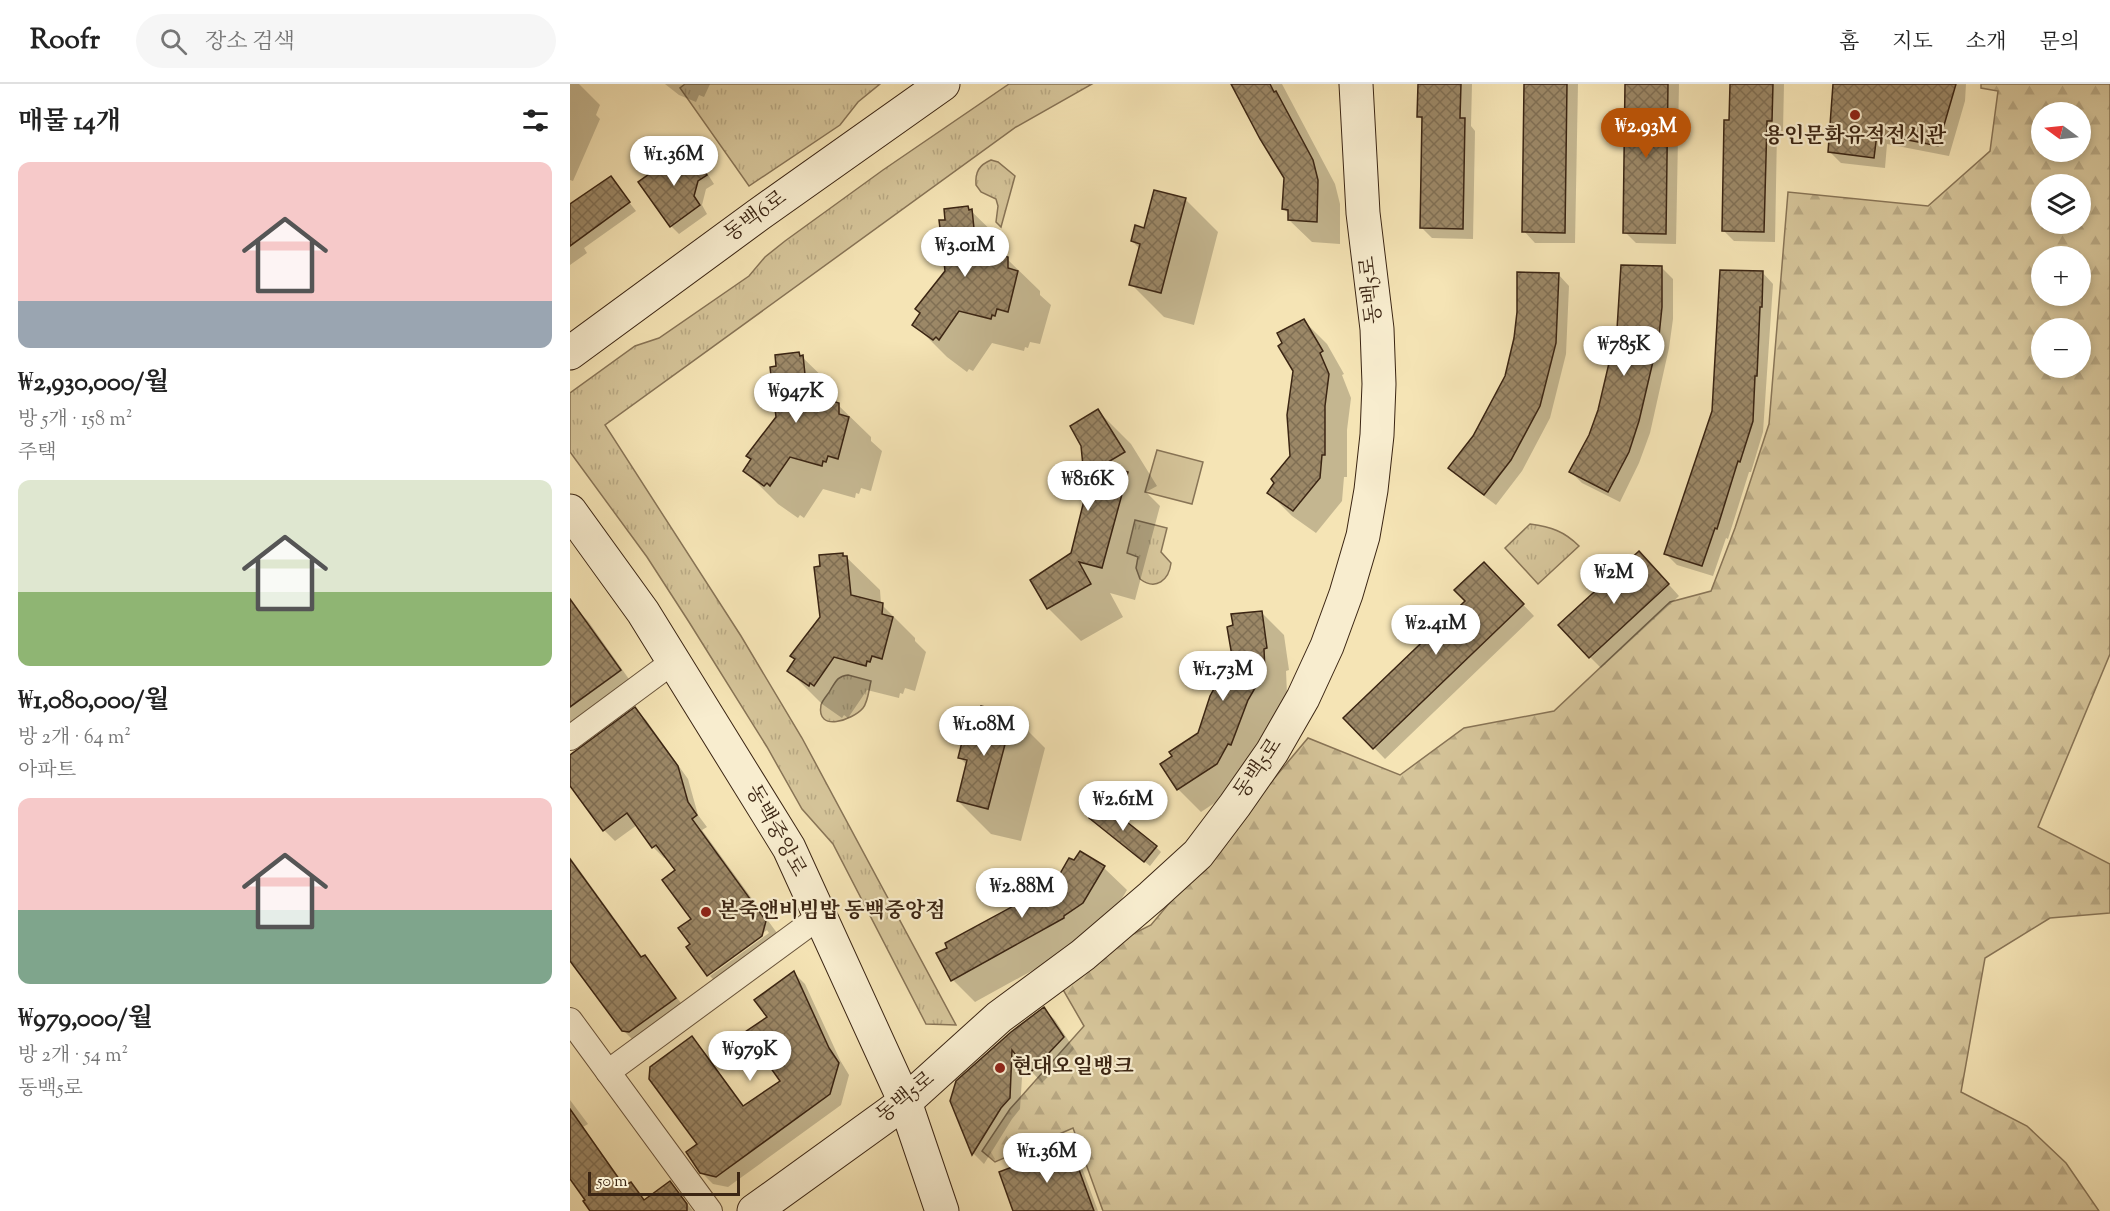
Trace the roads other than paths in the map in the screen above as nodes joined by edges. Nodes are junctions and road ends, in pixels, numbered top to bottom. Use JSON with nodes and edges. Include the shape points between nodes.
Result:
{"nodes":[{"id":1,"x":943,"y":84,"type":"edge"},
{"id":2,"x":1356,"y":84,"type":"edge"},
{"id":3,"x":570,"y":353,"type":"edge"},
{"id":4,"x":570,"y":511,"type":"edge"},
{"id":5,"x":674,"y":661,"type":"junction"},
{"id":6,"x":570,"y":738,"type":"edge"},
{"id":7,"x":819,"y":917,"type":"junction"},
{"id":8,"x":570,"y":1020,"type":"edge"},
{"id":9,"x":608,"y":1072,"type":"junction"},
{"id":10,"x":905,"y":1102,"type":"junction"},
{"id":11,"x":710,"y":1211,"type":"edge"},
{"id":12,"x":754,"y":1211,"type":"edge"},
{"id":13,"x":942,"y":1211,"type":"edge"}],
"edges":[{"from":1,"to":3,"type":"street","name":"동백6로"},
{"from":2,"to":10,"type":"street","name":"동백5로","via":[[1363,213],[1377,329],[1378,415],[1363,536],[1327,646],[1272,752],[1198,854],[1083,955],[999,1017]]},
{"from":4,"to":5,"type":"street","name":"동백중앙로"},
{"from":5,"to":6,"type":"street"},
{"from":5,"to":7,"type":"street","name":"동백중앙로","via":[[789,848]]},
{"from":7,"to":9,"type":"street"},
{"from":7,"to":10,"type":"street","name":"동백중앙로"},
{"from":8,"to":9,"type":"street"},
{"from":9,"to":11,"type":"street"},
{"from":10,"to":12,"type":"street","name":"동백5로"},
{"from":10,"to":13,"type":"street","name":"동백중앙로"}]}
